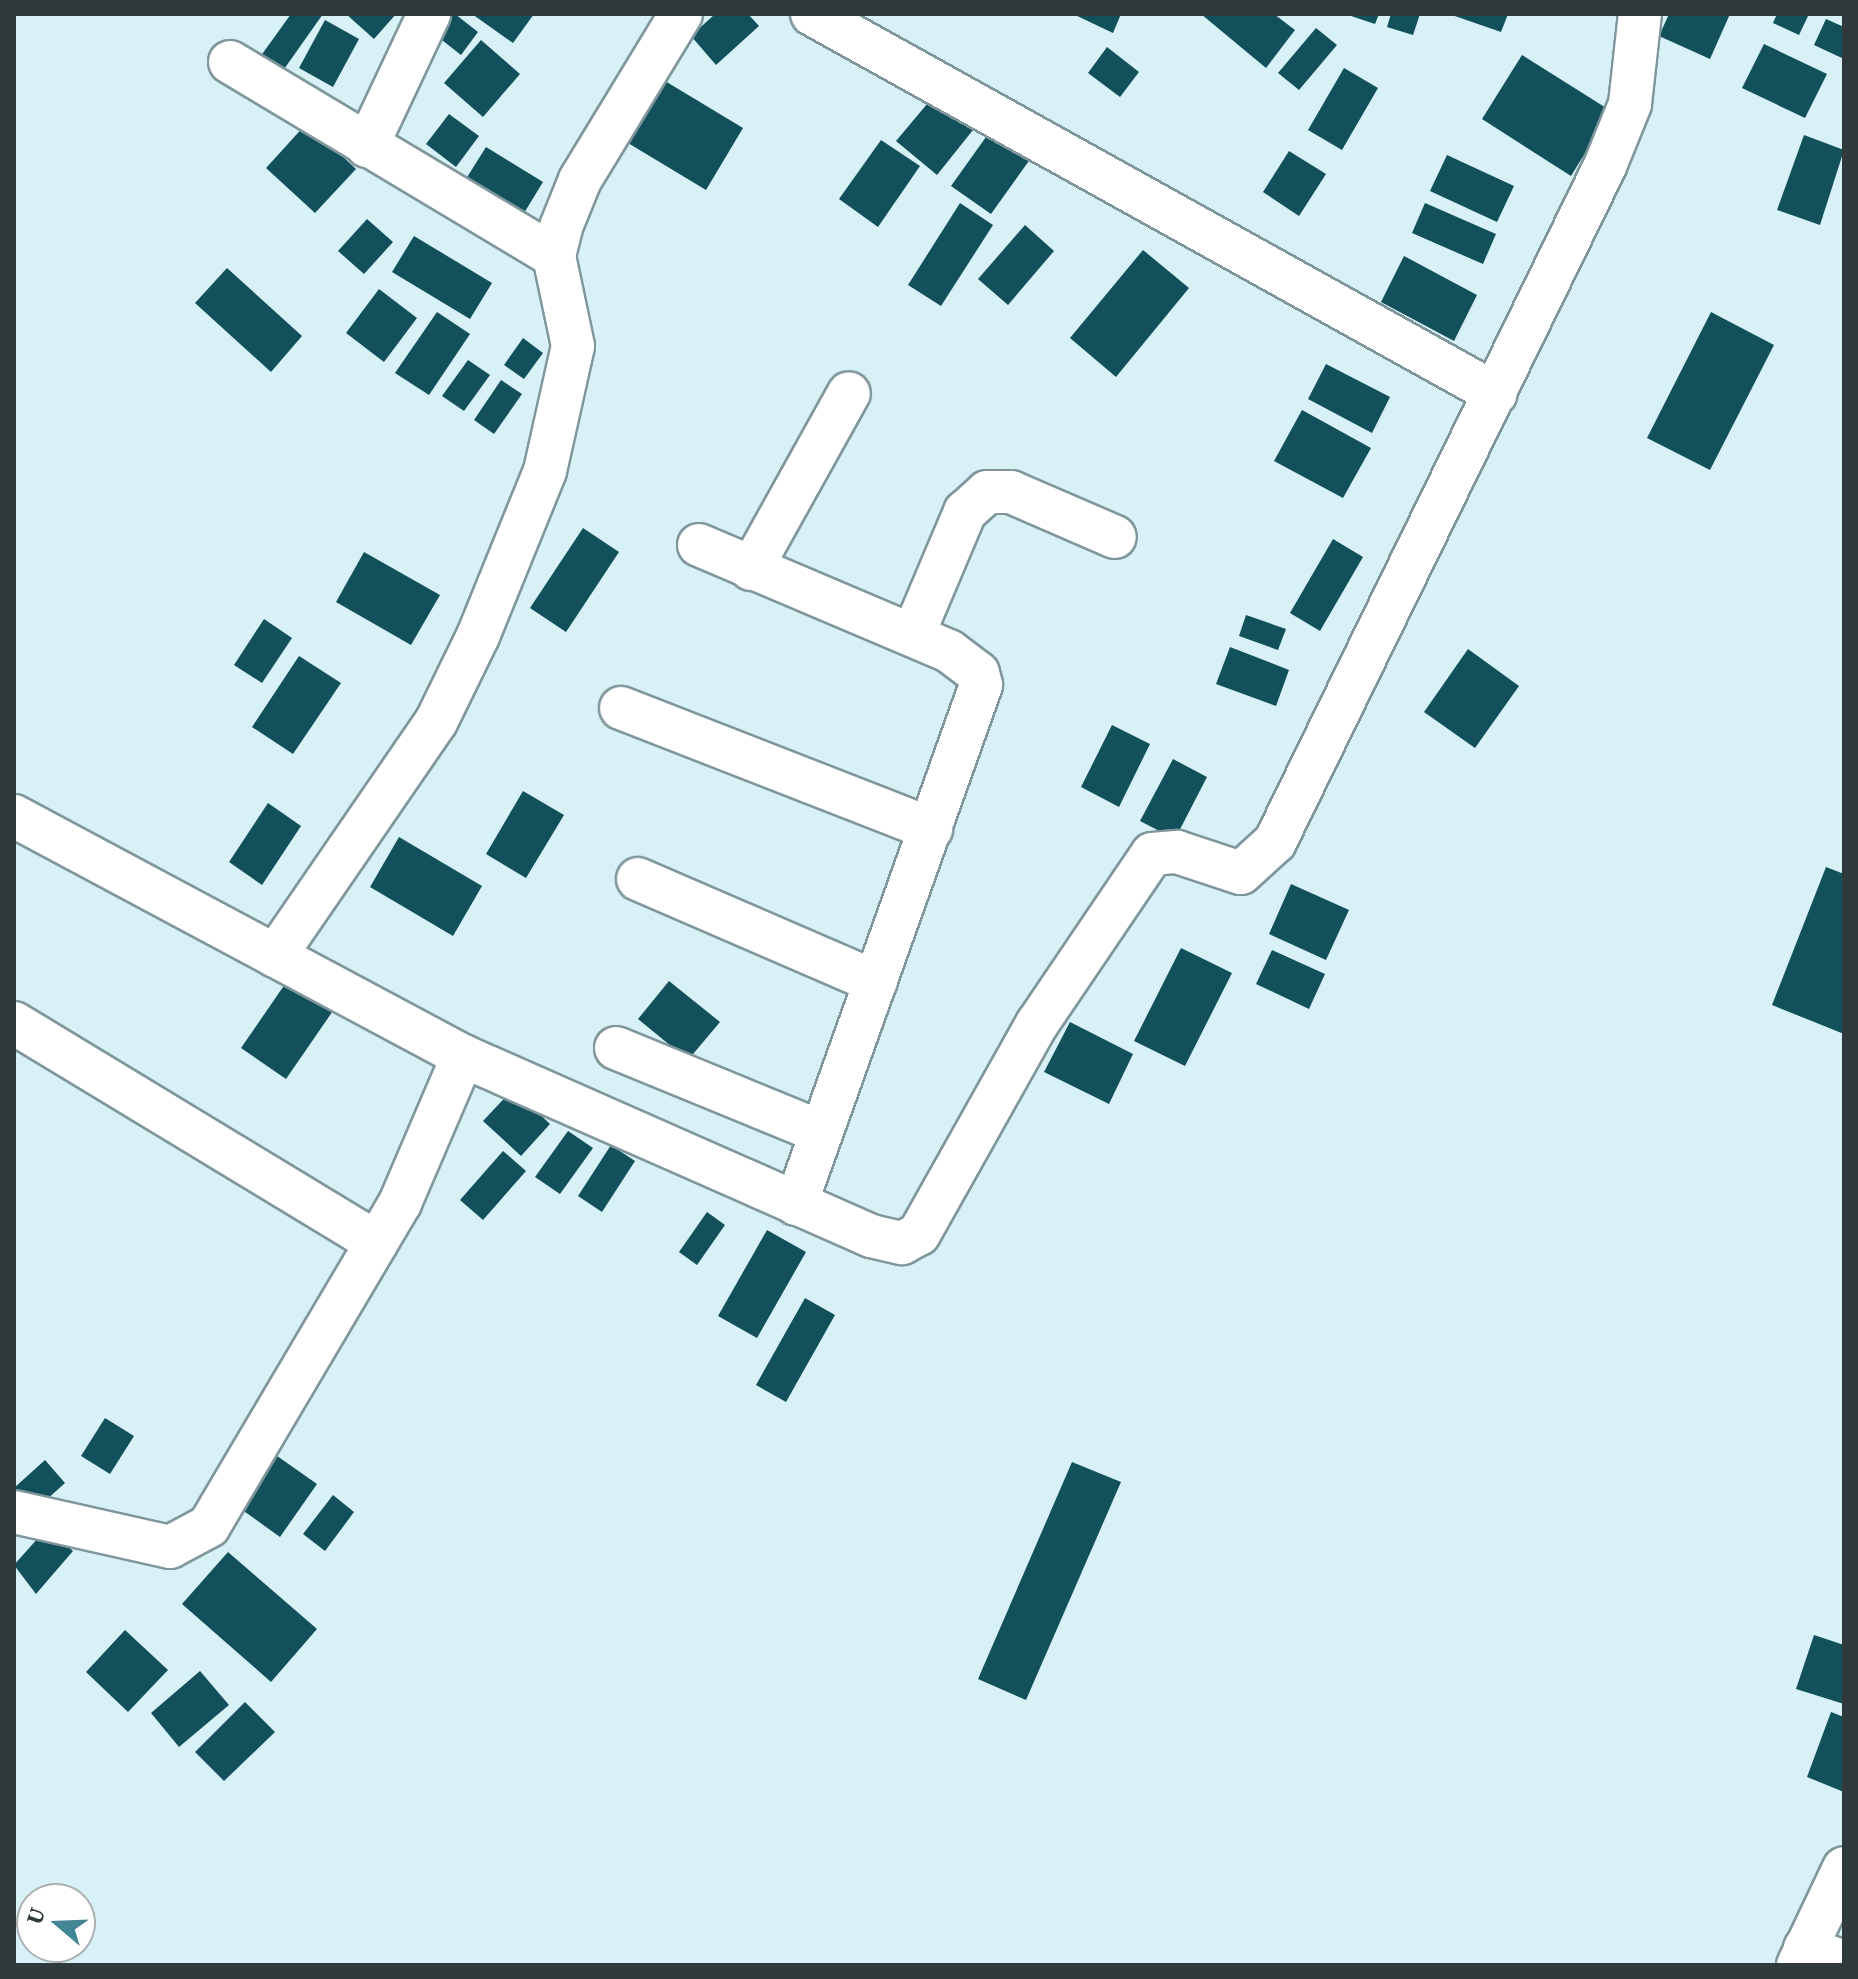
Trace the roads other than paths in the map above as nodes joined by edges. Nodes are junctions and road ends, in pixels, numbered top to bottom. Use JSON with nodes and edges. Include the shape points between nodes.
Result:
{"nodes":[{"id":1,"x":429,"y":14,"type":"edge"},
{"id":2,"x":681,"y":14,"type":"edge"},
{"id":3,"x":812,"y":14,"type":"edge"},
{"id":4,"x":1640,"y":14,"type":"edge"},
{"id":5,"x":230,"y":62,"type":"dead end"},
{"id":6,"x":367,"y":146,"type":"junction"},
{"id":7,"x":554,"y":256,"type":"junction"},
{"id":8,"x":849,"y":393,"type":"dead end"},
{"id":9,"x":1496,"y":394,"type":"junction"},
{"id":10,"x":1115,"y":537,"type":"dead end"},
{"id":11,"x":699,"y":545,"type":"dead end"},
{"id":12,"x":751,"y":569,"type":"junction"},
{"id":13,"x":913,"y":635,"type":"junction"},
{"id":14,"x":621,"y":708,"type":"dead end"},
{"id":15,"x":14,"y":816,"type":"edge"},
{"id":16,"x":931,"y":829,"type":"junction"},
{"id":17,"x":638,"y":879,"type":"dead end"},
{"id":18,"x":275,"y":956,"type":"junction"},
{"id":19,"x":876,"y":982,"type":"junction"},
{"id":20,"x":14,"y":1023,"type":"edge"},
{"id":21,"x":616,"y":1048,"type":"dead end"},
{"id":22,"x":463,"y":1056,"type":"junction"},
{"id":23,"x":821,"y":1132,"type":"junction"},
{"id":24,"x":796,"y":1204,"type":"junction"},
{"id":25,"x":377,"y":1243,"type":"junction"},
{"id":26,"x":14,"y":1512,"type":"edge"},
{"id":27,"x":1844,"y":1868,"type":"edge"},
{"id":28,"x":1802,"y":1957,"type":"edge"},
{"id":29,"x":1844,"y":1962,"type":"edge"}],
"edges":[{"from":1,"to":6,"type":"street"},
{"from":2,"to":7,"type":"street","via":[[580,180]]},
{"from":3,"to":9,"type":"street"},
{"from":4,"to":9,"type":"street","via":[[1630,104]]},
{"from":5,"to":6,"type":"street"},
{"from":6,"to":7,"type":"street"},
{"from":7,"to":18,"type":"street","via":[[573,346],[545,471],[436,722]]},
{"from":8,"to":12,"type":"street"},
{"from":9,"to":24,"type":"street","via":[[1260,862],[1241,873],[1177,852],[1152,854],[1037,1024],[919,1234],[889,1242]]},
{"from":10,"to":13,"type":"street","via":[[1011,492],[987,492],[965,512]]},
{"from":11,"to":12,"type":"street"},
{"from":12,"to":13,"type":"street"},
{"from":13,"to":16,"type":"street","via":[[967,662],[981,685]]},
{"from":14,"to":16,"type":"street"},
{"from":15,"to":18,"type":"street"},
{"from":16,"to":19,"type":"street"},
{"from":17,"to":19,"type":"street"},
{"from":18,"to":22,"type":"street"},
{"from":19,"to":23,"type":"street"},
{"from":20,"to":25,"type":"street"},
{"from":21,"to":23,"type":"street"},
{"from":22,"to":24,"type":"street"},
{"from":22,"to":25,"type":"street"},
{"from":23,"to":24,"type":"street"},
{"from":25,"to":26,"type":"street","via":[[217,1513],[186,1545],[128,1542]]},
{"from":27,"to":28,"type":"street"},
{"from":28,"to":29,"type":"street"}]}
